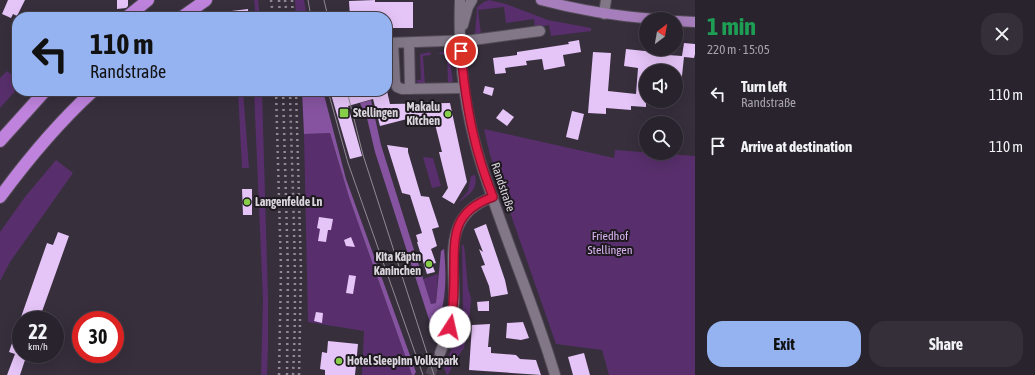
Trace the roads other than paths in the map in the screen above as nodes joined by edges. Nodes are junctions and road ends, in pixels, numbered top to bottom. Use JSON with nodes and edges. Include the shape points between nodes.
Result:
{"nodes":[{"id":1,"x":148,"y":0,"type":"edge"},
{"id":2,"x":206,"y":0,"type":"edge"},
{"id":3,"x":460,"y":0,"type":"edge"},
{"id":4,"x":472,"y":0,"type":"edge"},
{"id":5,"x":541,"y":0,"type":"edge"},
{"id":6,"x":606,"y":0,"type":"edge"},
{"id":7,"x":133,"y":12,"type":"edge"},
{"id":8,"x":189,"y":12,"type":"edge"},
{"id":9,"x":604,"y":14,"type":"junction"},
{"id":10,"x":639,"y":18,"type":"edge"},
{"id":11,"x":683,"y":21,"type":"edge"},
{"id":12,"x":695,"y":22,"type":"edge"},
{"id":13,"x":540,"y":31,"type":"dead end"},
{"id":14,"x":460,"y":40,"type":"junction"},
{"id":15,"x":392,"y":43,"type":"edge"},
{"id":16,"x":409,"y":43,"type":"junction"},
{"id":17,"x":392,"y":59,"type":"edge"},
{"id":18,"x":464,"y":88,"type":"junction"},
{"id":19,"x":410,"y":89,"type":"junction"},
{"id":20,"x":40,"y":96,"type":"edge"},
{"id":21,"x":88,"y":96,"type":"edge"},
{"id":22,"x":0,"y":141,"type":"edge"},
{"id":23,"x":0,"y":197,"type":"edge"},
{"id":24,"x":493,"y":197,"type":"junction"},
{"id":25,"x":440,"y":353,"type":"tunnel mouth"},
{"id":26,"x":555,"y":375,"type":"edge"}],
"edges":[{"from":1,"to":7,"type":"highway"},
{"from":2,"to":8,"type":"highway"},
{"from":3,"to":14,"type":"street","name":"Randstraße"},
{"from":4,"to":14,"type":"street","via":[[466,13]]},
{"from":5,"to":9,"type":"main road"},
{"from":6,"to":9,"type":"street"},
{"from":9,"to":10,"type":"main road"},
{"from":11,"to":12,"type":"main road"},
{"from":13,"to":14,"type":"street"},
{"from":14,"to":16,"type":"street"},
{"from":14,"to":18,"type":"street","name":"Randstraße"},
{"from":15,"to":16,"type":"street"},
{"from":16,"to":19,"type":"street"},
{"from":17,"to":19,"type":"street","via":[[395,84],[400,89]]},
{"from":18,"to":19,"type":"street"},
{"from":18,"to":24,"type":"street","name":"Randstraße","via":[[479,156]]},
{"from":20,"to":22,"type":"highway"},
{"from":21,"to":23,"type":"highway","via":[[47,138]]},
{"from":24,"to":25,"type":"street","via":[[469,211],[457,228],[454,244],[453,313]]},
{"from":24,"to":26,"type":"street","name":"Randstraße"}]}
